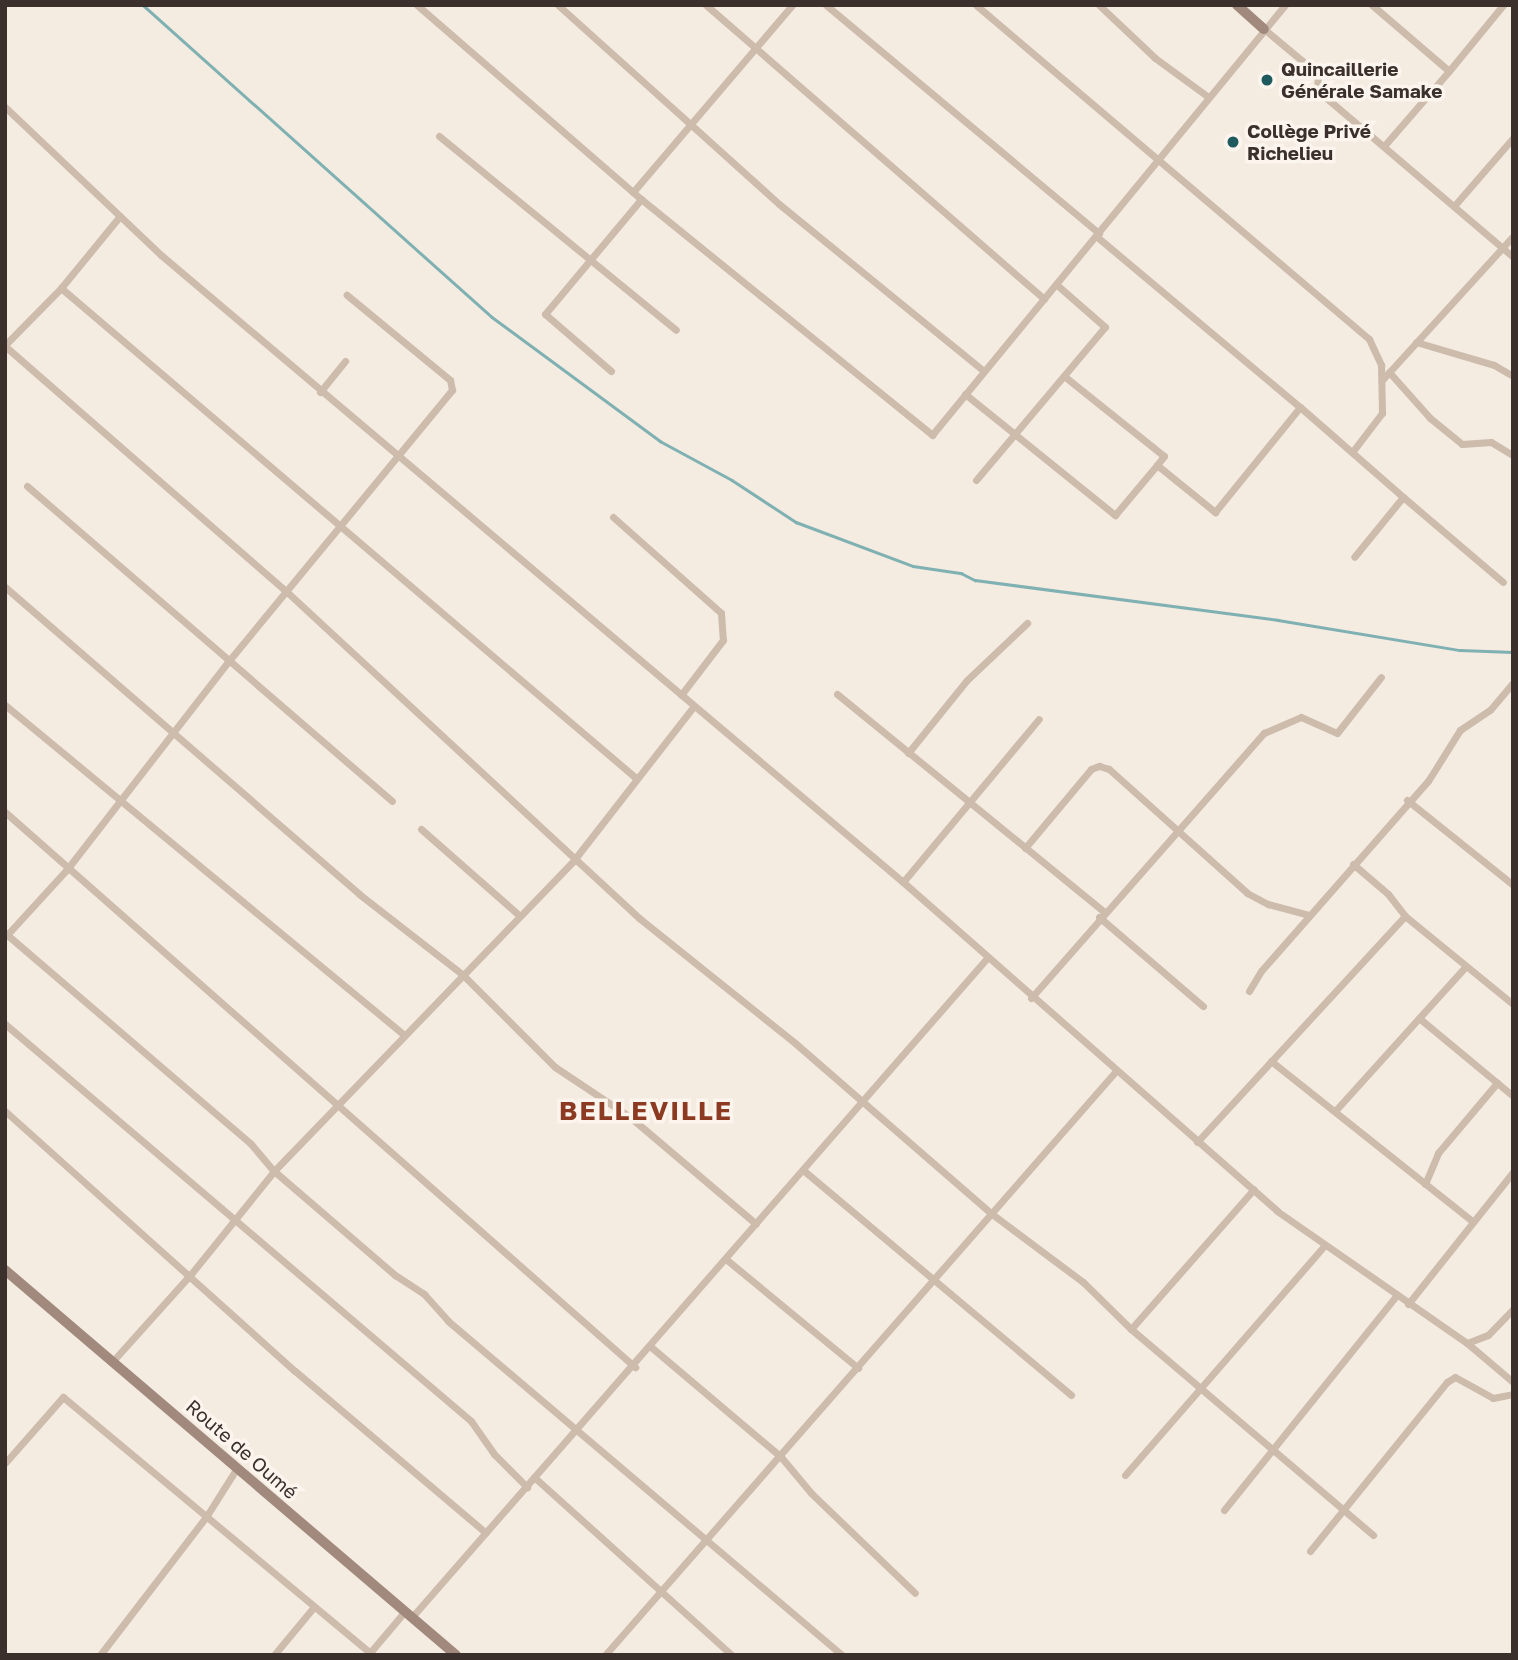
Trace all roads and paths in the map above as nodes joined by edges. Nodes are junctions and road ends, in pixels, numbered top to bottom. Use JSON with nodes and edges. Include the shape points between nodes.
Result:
{"nodes":[{"id":1,"x":416,"y":5,"type":"edge"},
{"id":2,"x":558,"y":5,"type":"edge"},
{"id":3,"x":706,"y":5,"type":"edge"},
{"id":4,"x":792,"y":5,"type":"edge"},
{"id":5,"x":827,"y":5,"type":"edge"},
{"id":6,"x":976,"y":5,"type":"edge"},
{"id":7,"x":1099,"y":5,"type":"edge"},
{"id":8,"x":1237,"y":5,"type":"edge"},
{"id":9,"x":1285,"y":5,"type":"edge"},
{"id":10,"x":1503,"y":5,"type":"edge"},
{"id":11,"x":1375,"y":6,"type":"edge"},
{"id":12,"x":1265,"y":29,"type":"junction"},
{"id":13,"x":757,"y":50,"type":"junction"},
{"id":14,"x":1449,"y":71,"type":"junction"},
{"id":15,"x":1207,"y":96,"type":"junction"},
{"id":16,"x":5,"y":107,"type":"edge"},
{"id":17,"x":693,"y":127,"type":"junction"},
{"id":18,"x":439,"y":136,"type":"dead end"},
{"id":19,"x":1513,"y":138,"type":"edge"},
{"id":20,"x":1384,"y":146,"type":"junction"},
{"id":21,"x":1157,"y":156,"type":"junction"},
{"id":22,"x":633,"y":192,"type":"junction"},
{"id":23,"x":641,"y":199,"type":"junction"},
{"id":24,"x":1454,"y":206,"type":"junction"},
{"id":25,"x":120,"y":216,"type":"junction"},
{"id":26,"x":1098,"y":234,"type":"junction"},
{"id":27,"x":1513,"y":236,"type":"edge"},
{"id":28,"x":1502,"y":248,"type":"junction"},
{"id":29,"x":1513,"y":257,"type":"edge"},
{"id":30,"x":590,"y":259,"type":"junction"},
{"id":31,"x":1057,"y":285,"type":"junction"},
{"id":32,"x":61,"y":288,"type":"junction"},
{"id":33,"x":347,"y":295,"type":"dead end"},
{"id":34,"x":1044,"y":299,"type":"junction"},
{"id":35,"x":676,"y":330,"type":"dead end"},
{"id":36,"x":1416,"y":342,"type":"junction"},
{"id":37,"x":6,"y":346,"type":"edge"},
{"id":38,"x":345,"y":361,"type":"dead end"},
{"id":39,"x":611,"y":371,"type":"dead end"},
{"id":40,"x":984,"y":371,"type":"junction"},
{"id":41,"x":1389,"y":372,"type":"junction"},
{"id":42,"x":1064,"y":376,"type":"junction"},
{"id":43,"x":1513,"y":376,"type":"edge"},
{"id":44,"x":1383,"y":379,"type":"junction"},
{"id":45,"x":320,"y":392,"type":"junction"},
{"id":46,"x":965,"y":394,"type":"junction"},
{"id":47,"x":1300,"y":407,"type":"junction"},
{"id":48,"x":1014,"y":434,"type":"junction"},
{"id":49,"x":1353,"y":451,"type":"junction"},
{"id":50,"x":1513,"y":455,"type":"edge"},
{"id":51,"x":396,"y":456,"type":"junction"},
{"id":52,"x":1157,"y":465,"type":"junction"},
{"id":53,"x":976,"y":480,"type":"dead end"},
{"id":54,"x":27,"y":486,"type":"dead end"},
{"id":55,"x":1403,"y":497,"type":"junction"},
{"id":56,"x":613,"y":517,"type":"dead end"},
{"id":57,"x":340,"y":525,"type":"junction"},
{"id":58,"x":1354,"y":557,"type":"dead end"},
{"id":59,"x":1503,"y":582,"type":"dead end"},
{"id":60,"x":5,"y":587,"type":"edge"},
{"id":61,"x":287,"y":592,"type":"junction"},
{"id":62,"x":1027,"y":623,"type":"dead end"},
{"id":63,"x":227,"y":663,"type":"junction"},
{"id":64,"x":1381,"y":677,"type":"dead end"},
{"id":65,"x":1513,"y":683,"type":"edge"},
{"id":66,"x":836,"y":694,"type":"dead end"},
{"id":67,"x":681,"y":695,"type":"junction"},
{"id":68,"x":5,"y":705,"type":"edge"},
{"id":69,"x":694,"y":706,"type":"junction"},
{"id":70,"x":1039,"y":719,"type":"dead end"},
{"id":71,"x":173,"y":734,"type":"junction"},
{"id":72,"x":908,"y":753,"type":"junction"},
{"id":73,"x":636,"y":778,"type":"junction"},
{"id":74,"x":1407,"y":800,"type":"junction"},
{"id":75,"x":392,"y":801,"type":"dead end"},
{"id":76,"x":120,"y":802,"type":"junction"},
{"id":77,"x":969,"y":803,"type":"junction"},
{"id":78,"x":5,"y":812,"type":"edge"},
{"id":79,"x":421,"y":829,"type":"dead end"},
{"id":80,"x":1178,"y":833,"type":"junction"},
{"id":81,"x":1025,"y":848,"type":"junction"},
{"id":82,"x":574,"y":860,"type":"junction"},
{"id":83,"x":1353,"y":864,"type":"junction"},
{"id":84,"x":68,"y":868,"type":"junction"},
{"id":85,"x":903,"y":882,"type":"junction"},
{"id":86,"x":1512,"y":884,"type":"edge"},
{"id":87,"x":1101,"y":914,"type":"junction"},
{"id":88,"x":519,"y":915,"type":"junction"},
{"id":89,"x":1309,"y":915,"type":"junction"},
{"id":90,"x":1405,"y":916,"type":"junction"},
{"id":91,"x":6,"y":935,"type":"edge"},
{"id":92,"x":987,"y":958,"type":"junction"},
{"id":93,"x":1465,"y":967,"type":"junction"},
{"id":94,"x":463,"y":975,"type":"junction"},
{"id":95,"x":1249,"y":991,"type":"dead end"},
{"id":96,"x":1031,"y":998,"type":"junction"},
{"id":97,"x":1513,"y":1004,"type":"edge"},
{"id":98,"x":1203,"y":1006,"type":"dead end"},
{"id":99,"x":1419,"y":1018,"type":"junction"},
{"id":100,"x":5,"y":1024,"type":"edge"},
{"id":101,"x":403,"y":1034,"type":"junction"},
{"id":102,"x":1271,"y":1061,"type":"junction"},
{"id":103,"x":1115,"y":1072,"type":"junction"},
{"id":104,"x":1497,"y":1083,"type":"junction"},
{"id":105,"x":1513,"y":1096,"type":"edge"},
{"id":106,"x":861,"y":1103,"type":"junction"},
{"id":107,"x":338,"y":1106,"type":"junction"},
{"id":108,"x":5,"y":1111,"type":"edge"},
{"id":109,"x":1335,"y":1111,"type":"junction"},
{"id":110,"x":1197,"y":1142,"type":"junction"},
{"id":111,"x":803,"y":1170,"type":"junction"},
{"id":112,"x":274,"y":1171,"type":"junction"},
{"id":113,"x":1513,"y":1172,"type":"edge"},
{"id":114,"x":1425,"y":1184,"type":"junction"},
{"id":115,"x":1254,"y":1189,"type":"junction"},
{"id":116,"x":992,"y":1214,"type":"junction"},
{"id":117,"x":234,"y":1218,"type":"junction"},
{"id":118,"x":1472,"y":1221,"type":"junction"},
{"id":119,"x":756,"y":1224,"type":"junction"},
{"id":120,"x":1324,"y":1246,"type":"junction"},
{"id":121,"x":727,"y":1260,"type":"junction"},
{"id":122,"x":5,"y":1270,"type":"edge"},
{"id":123,"x":191,"y":1274,"type":"junction"},
{"id":124,"x":935,"y":1279,"type":"junction"},
{"id":125,"x":1397,"y":1295,"type":"junction"},
{"id":126,"x":1408,"y":1304,"type":"junction"},
{"id":127,"x":1513,"y":1309,"type":"edge"},
{"id":128,"x":1131,"y":1329,"type":"junction"},
{"id":129,"x":1467,"y":1343,"type":"junction"},
{"id":130,"x":651,"y":1347,"type":"junction"},
{"id":131,"x":112,"y":1362,"type":"junction"},
{"id":132,"x":635,"y":1367,"type":"junction"},
{"id":133,"x":858,"y":1368,"type":"junction"},
{"id":134,"x":1513,"y":1382,"type":"edge"},
{"id":135,"x":1200,"y":1386,"type":"junction"},
{"id":136,"x":1513,"y":1394,"type":"edge"},
{"id":137,"x":1070,"y":1395,"type":"dead end"},
{"id":138,"x":576,"y":1429,"type":"junction"},
{"id":139,"x":1274,"y":1450,"type":"junction"},
{"id":140,"x":781,"y":1457,"type":"junction"},
{"id":141,"x":5,"y":1463,"type":"edge"},
{"id":142,"x":237,"y":1468,"type":"junction"},
{"id":143,"x":1125,"y":1475,"type":"dead end"},
{"id":144,"x":534,"y":1477,"type":"junction"},
{"id":145,"x":527,"y":1487,"type":"junction"},
{"id":146,"x":1343,"y":1509,"type":"junction"},
{"id":147,"x":1224,"y":1510,"type":"dead end"},
{"id":148,"x":206,"y":1517,"type":"junction"},
{"id":149,"x":486,"y":1533,"type":"junction"},
{"id":150,"x":1373,"y":1535,"type":"dead end"},
{"id":151,"x":707,"y":1541,"type":"junction"},
{"id":152,"x":1310,"y":1552,"type":"dead end"},
{"id":153,"x":660,"y":1592,"type":"junction"},
{"id":154,"x":915,"y":1592,"type":"dead end"},
{"id":155,"x":313,"y":1608,"type":"junction"},
{"id":156,"x":408,"y":1614,"type":"junction"},
{"id":157,"x":610,"y":1653,"type":"edge"},
{"id":158,"x":369,"y":1654,"type":"edge"},
{"id":159,"x":100,"y":1655,"type":"edge"},
{"id":160,"x":274,"y":1655,"type":"edge"},
{"id":161,"x":456,"y":1655,"type":"edge"},
{"id":162,"x":732,"y":1655,"type":"edge"},
{"id":163,"x":842,"y":1655,"type":"edge"}],
"edges":[{"from":1,"to":22,"type":"street"},
{"from":2,"to":17,"type":"street"},
{"from":3,"to":13,"type":"street"},
{"from":4,"to":13,"type":"street"},
{"from":5,"to":26,"type":"street"},
{"from":6,"to":21,"type":"street"},
{"from":7,"to":15,"type":"street","via":[[1155,58]]},
{"from":8,"to":12,"type":"street"},
{"from":9,"to":12,"type":"street"},
{"from":10,"to":14,"type":"street"},
{"from":11,"to":14,"type":"street"},
{"from":12,"to":15,"type":"street"},
{"from":12,"to":20,"type":"street","via":[[1318,74],[1317,90]]},
{"from":13,"to":17,"type":"street"},
{"from":13,"to":34,"type":"street"},
{"from":14,"to":20,"type":"street"},
{"from":15,"to":21,"type":"street"},
{"from":16,"to":25,"type":"street"},
{"from":17,"to":22,"type":"street"},
{"from":17,"to":40,"type":"street"},
{"from":18,"to":30,"type":"street"},
{"from":19,"to":24,"type":"street"},
{"from":20,"to":24,"type":"street"},
{"from":21,"to":26,"type":"street"},
{"from":21,"to":44,"type":"street","via":[[1369,339]]},
{"from":22,"to":23,"type":"street"},
{"from":23,"to":30,"type":"street"},
{"from":23,"to":46,"type":"street","via":[[932,435]]},
{"from":24,"to":28,"type":"street"},
{"from":25,"to":32,"type":"street"},
{"from":25,"to":45,"type":"street"},
{"from":26,"to":31,"type":"street"},
{"from":26,"to":47,"type":"street"},
{"from":27,"to":28,"type":"street"},
{"from":28,"to":29,"type":"street"},
{"from":28,"to":36,"type":"street"},
{"from":30,"to":35,"type":"street"},
{"from":30,"to":39,"type":"street","via":[[545,314]]},
{"from":31,"to":34,"type":"street"},
{"from":31,"to":42,"type":"street","via":[[1105,327]]},
{"from":32,"to":37,"type":"street"},
{"from":32,"to":57,"type":"street"},
{"from":33,"to":51,"type":"street","via":[[450,380],[452,390]]},
{"from":34,"to":40,"type":"street"},
{"from":36,"to":41,"type":"street"},
{"from":36,"to":43,"type":"street","via":[[1494,365]]},
{"from":37,"to":61,"type":"street"},
{"from":38,"to":45,"type":"street"},
{"from":40,"to":46,"type":"street"},
{"from":41,"to":44,"type":"street"},
{"from":41,"to":50,"type":"street","via":[[1430,418],[1462,444],[1491,442]]},
{"from":42,"to":48,"type":"street"},
{"from":42,"to":52,"type":"street","via":[[1164,456]]},
{"from":44,"to":49,"type":"street","via":[[1382,413]]},
{"from":45,"to":51,"type":"street"},
{"from":46,"to":48,"type":"street"},
{"from":47,"to":49,"type":"street"},
{"from":47,"to":52,"type":"street","via":[[1216,512]]},
{"from":48,"to":52,"type":"street","via":[[1115,515]]},
{"from":48,"to":53,"type":"street"},
{"from":49,"to":55,"type":"street"},
{"from":51,"to":57,"type":"street"},
{"from":51,"to":67,"type":"street"},
{"from":54,"to":63,"type":"street"},
{"from":55,"to":58,"type":"street"},
{"from":55,"to":59,"type":"street"},
{"from":56,"to":67,"type":"street","via":[[721,613],[723,640]]},
{"from":57,"to":61,"type":"street"},
{"from":57,"to":73,"type":"street"},
{"from":60,"to":71,"type":"street"},
{"from":61,"to":63,"type":"street"},
{"from":61,"to":82,"type":"street"},
{"from":62,"to":72,"type":"street","via":[[967,680]]},
{"from":63,"to":71,"type":"street"},
{"from":63,"to":75,"type":"street"},
{"from":64,"to":80,"type":"street","via":[[1336,733],[1301,717],[1264,733]]},
{"from":65,"to":74,"type":"street","via":[[1490,710],[1460,730],[1428,781]]},
{"from":66,"to":72,"type":"street"},
{"from":67,"to":69,"type":"street"},
{"from":68,"to":76,"type":"street"},
{"from":69,"to":73,"type":"street"},
{"from":69,"to":85,"type":"street"},
{"from":70,"to":77,"type":"street"},
{"from":71,"to":76,"type":"street"},
{"from":71,"to":94,"type":"street","via":[[359,894]]},
{"from":72,"to":77,"type":"street"},
{"from":73,"to":82,"type":"street"},
{"from":74,"to":83,"type":"street"},
{"from":74,"to":86,"type":"street"},
{"from":76,"to":84,"type":"street"},
{"from":76,"to":101,"type":"street"},
{"from":77,"to":81,"type":"street"},
{"from":77,"to":85,"type":"street"},
{"from":78,"to":84,"type":"street"},
{"from":79,"to":88,"type":"street"},
{"from":80,"to":81,"type":"street","via":[[1109,769],[1099,766],[1091,769]]},
{"from":80,"to":87,"type":"street"},
{"from":80,"to":89,"type":"street","via":[[1247,893]]},
{"from":81,"to":87,"type":"street"},
{"from":82,"to":88,"type":"street"},
{"from":82,"to":106,"type":"street"},
{"from":83,"to":89,"type":"street"},
{"from":83,"to":90,"type":"street","via":[[1388,894]]},
{"from":84,"to":91,"type":"street"},
{"from":84,"to":107,"type":"street"},
{"from":85,"to":92,"type":"street"},
{"from":87,"to":96,"type":"street"},
{"from":87,"to":98,"type":"street"},
{"from":88,"to":94,"type":"street"},
{"from":89,"to":95,"type":"street"},
{"from":90,"to":93,"type":"street"},
{"from":90,"to":102,"type":"street"},
{"from":91,"to":112,"type":"street","via":[[251,1144]]},
{"from":92,"to":96,"type":"street"},
{"from":92,"to":106,"type":"street"},
{"from":93,"to":97,"type":"street"},
{"from":93,"to":99,"type":"street"},
{"from":94,"to":101,"type":"street"},
{"from":94,"to":119,"type":"street","via":[[555,1067],[630,1117]]},
{"from":96,"to":103,"type":"street"},
{"from":99,"to":104,"type":"street"},
{"from":99,"to":109,"type":"street"},
{"from":100,"to":117,"type":"street"},
{"from":101,"to":107,"type":"street"},
{"from":102,"to":109,"type":"street"},
{"from":102,"to":110,"type":"street"},
{"from":103,"to":110,"type":"street"},
{"from":103,"to":116,"type":"street"},
{"from":104,"to":105,"type":"street"},
{"from":104,"to":114,"type":"street","via":[[1438,1153]]},
{"from":106,"to":111,"type":"street"},
{"from":106,"to":116,"type":"street"},
{"from":107,"to":112,"type":"street"},
{"from":107,"to":132,"type":"street"},
{"from":108,"to":123,"type":"street"},
{"from":109,"to":114,"type":"street"},
{"from":110,"to":115,"type":"street"},
{"from":111,"to":119,"type":"street"},
{"from":111,"to":124,"type":"street"},
{"from":112,"to":117,"type":"street"},
{"from":112,"to":138,"type":"street","via":[[395,1275],[424,1294],[447,1321]]},
{"from":113,"to":118,"type":"street"},
{"from":114,"to":118,"type":"street"},
{"from":115,"to":120,"type":"street"},
{"from":115,"to":128,"type":"street"},
{"from":116,"to":124,"type":"street"},
{"from":116,"to":128,"type":"street","via":[[1083,1282]]},
{"from":117,"to":123,"type":"street"},
{"from":117,"to":145,"type":"street","via":[[471,1421],[494,1454]]},
{"from":118,"to":126,"type":"street"},
{"from":119,"to":121,"type":"street"},
{"from":120,"to":125,"type":"street"},
{"from":120,"to":135,"type":"street"},
{"from":121,"to":130,"type":"street"},
{"from":121,"to":133,"type":"street"},
{"from":122,"to":131,"type":"street","name":"Route de Oumé"},
{"from":123,"to":131,"type":"street"},
{"from":123,"to":149,"type":"street","via":[[295,1371]]},
{"from":124,"to":133,"type":"street"},
{"from":124,"to":137,"type":"street"},
{"from":125,"to":126,"type":"street"},
{"from":125,"to":139,"type":"street"},
{"from":126,"to":129,"type":"street"},
{"from":127,"to":129,"type":"street","via":[[1488,1335]]},
{"from":128,"to":135,"type":"street"},
{"from":129,"to":134,"type":"street"},
{"from":130,"to":132,"type":"street"},
{"from":130,"to":140,"type":"street"},
{"from":131,"to":142,"type":"street","name":"Route de Oumé"},
{"from":132,"to":138,"type":"street"},
{"from":133,"to":140,"type":"street"},
{"from":135,"to":139,"type":"street"},
{"from":135,"to":143,"type":"street"},
{"from":136,"to":146,"type":"street","via":[[1493,1398],[1455,1377]]},
{"from":138,"to":144,"type":"street"},
{"from":138,"to":151,"type":"street"},
{"from":139,"to":146,"type":"street"},
{"from":139,"to":147,"type":"street"},
{"from":140,"to":151,"type":"street"},
{"from":140,"to":154,"type":"street","via":[[811,1493]]},
{"from":141,"to":148,"type":"street","via":[[63,1397]]},
{"from":142,"to":148,"type":"street"},
{"from":142,"to":156,"type":"street","name":"Route de Oumé"},
{"from":144,"to":145,"type":"street"},
{"from":144,"to":153,"type":"street"},
{"from":145,"to":149,"type":"street"},
{"from":146,"to":150,"type":"street"},
{"from":146,"to":152,"type":"street"},
{"from":148,"to":155,"type":"street"},
{"from":148,"to":159,"type":"street"},
{"from":149,"to":156,"type":"street"},
{"from":151,"to":153,"type":"street"},
{"from":151,"to":163,"type":"street"},
{"from":153,"to":157,"type":"street"},
{"from":153,"to":162,"type":"street"},
{"from":155,"to":158,"type":"street"},
{"from":155,"to":160,"type":"street"},
{"from":156,"to":158,"type":"street"},
{"from":156,"to":161,"type":"street","name":"Route de Oumé"}]}
